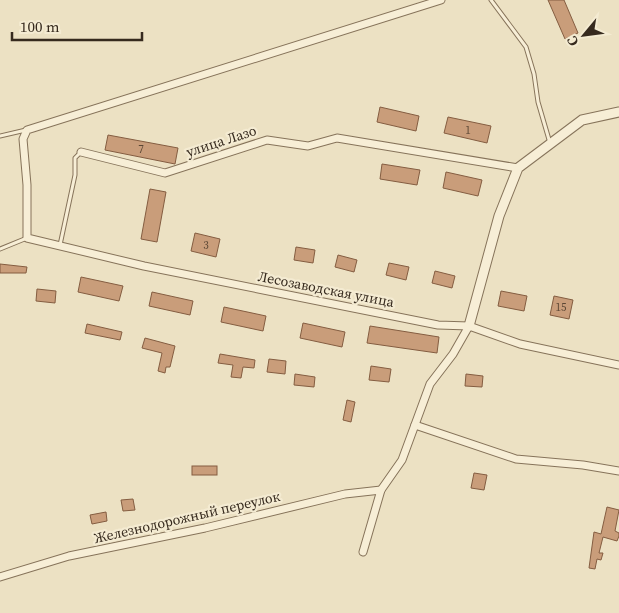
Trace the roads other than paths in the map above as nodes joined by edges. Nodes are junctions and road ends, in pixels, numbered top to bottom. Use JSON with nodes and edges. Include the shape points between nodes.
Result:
{"nodes":[{"id":1,"x":441,"y":0,"type":"edge"},
{"id":2,"x":491,"y":0,"type":"edge"},
{"id":3,"x":619,"y":112,"type":"edge"},
{"id":4,"x":27,"y":130,"type":"junction"},
{"id":5,"x":0,"y":136,"type":"edge"},
{"id":6,"x":550,"y":144,"type":"junction"},
{"id":7,"x":81,"y":152,"type":"joint"},
{"id":8,"x":518,"y":168,"type":"junction"},
{"id":9,"x":27,"y":238,"type":"junction"},
{"id":10,"x":60,"y":245,"type":"junction"},
{"id":11,"x":0,"y":249,"type":"edge"},
{"id":12,"x":469,"y":326,"type":"junction"},
{"id":13,"x":619,"y":365,"type":"edge"},
{"id":14,"x":415,"y":425,"type":"junction"},
{"id":15,"x":619,"y":472,"type":"edge"},
{"id":16,"x":381,"y":490,"type":"junction"},
{"id":17,"x":363,"y":552,"type":"dead end"},
{"id":18,"x":0,"y":577,"type":"edge"}],
"edges":[{"from":1,"to":4,"type":"street"},
{"from":2,"to":6,"type":"lane","via":[[526,47]]},
{"from":3,"to":6,"type":"street","via":[[582,120]]},
{"from":4,"to":5,"type":"lane"},
{"from":4,"to":9,"type":"street","via":[[23,139]]},
{"from":6,"to":8,"type":"street"},
{"from":7,"to":8,"type":"street","name":"улица Лазо","via":[[165,172],[267,140],[308,146],[337,138]]},
{"from":7,"to":10,"type":"lane","via":[[75,158],[75,175]]},
{"from":8,"to":12,"type":"street","via":[[499,216]]},
{"from":9,"to":10,"type":"street","name":"Лесозаводская улица"},
{"from":9,"to":11,"type":"lane"},
{"from":10,"to":12,"type":"street","name":"Лесозаводская улица","via":[[144,266],[438,325]]},
{"from":12,"to":13,"type":"street","name":"Лесозаводская улица","via":[[520,344]]},
{"from":12,"to":14,"type":"street","via":[[430,384]]},
{"from":14,"to":15,"type":"street","via":[[516,459]]},
{"from":14,"to":16,"type":"street","via":[[402,460]]},
{"from":16,"to":17,"type":"street"},
{"from":16,"to":18,"type":"street","name":"Железнодорожный переулок","via":[[345,494],[69,556]]}]}
